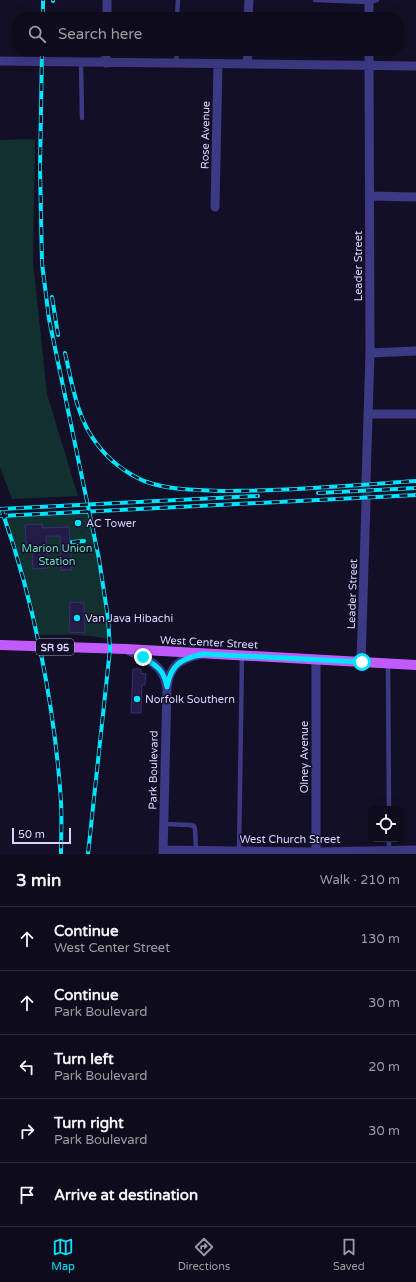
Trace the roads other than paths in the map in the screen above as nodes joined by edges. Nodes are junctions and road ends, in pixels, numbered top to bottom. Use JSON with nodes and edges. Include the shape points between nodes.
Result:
{"nodes":[{"id":1,"x":107,"y":0,"type":"edge"},
{"id":2,"x":178,"y":0,"type":"edge"},
{"id":3,"x":249,"y":0,"type":"edge"},
{"id":4,"x":315,"y":0,"type":"edge"},
{"id":5,"x":372,"y":1,"type":"edge"},
{"id":6,"x":107,"y":12,"type":"edge"},
{"id":7,"x":177,"y":12,"type":"edge"},
{"id":8,"x":248,"y":12,"type":"edge"},
{"id":9,"x":370,"y":12,"type":"edge"},
{"id":10,"x":106,"y":56,"type":"edge"},
{"id":11,"x":177,"y":56,"type":"edge"},
{"id":12,"x":248,"y":56,"type":"edge"},
{"id":13,"x":369,"y":56,"type":"edge"},
{"id":14,"x":0,"y":61,"type":"edge"},
{"id":15,"x":81,"y":62,"type":"junction"},
{"id":16,"x":106,"y":62,"type":"junction"},
{"id":17,"x":176,"y":63,"type":"junction"},
{"id":18,"x":218,"y":64,"type":"junction"},
{"id":19,"x":247,"y":64,"type":"junction"},
{"id":20,"x":369,"y":66,"type":"junction"},
{"id":21,"x":416,"y":66,"type":"edge"},
{"id":22,"x":82,"y":118,"type":"dead end"},
{"id":23,"x":370,"y":196,"type":"junction"},
{"id":24,"x":416,"y":197,"type":"edge"},
{"id":25,"x":215,"y":207,"type":"dead end"},
{"id":26,"x":416,"y":351,"type":"edge"},
{"id":27,"x":370,"y":353,"type":"junction"},
{"id":28,"x":368,"y":414,"type":"junction"},
{"id":29,"x":416,"y":414,"type":"edge"},
{"id":30,"x":366,"y":481,"type":"tunnel mouth"},
{"id":31,"x":366,"y":502,"type":"tunnel mouth"},
{"id":32,"x":0,"y":645,"type":"edge"},
{"id":33,"x":126,"y":649,"type":"junction"},
{"id":34,"x":203,"y":654,"type":"junction"},
{"id":35,"x":242,"y":656,"type":"junction"},
{"id":36,"x":316,"y":660,"type":"junction"},
{"id":37,"x":362,"y":662,"type":"junction"},
{"id":38,"x":388,"y":664,"type":"junction"},
{"id":39,"x":416,"y":665,"type":"edge"},
{"id":40,"x":167,"y":687,"type":"junction"},
{"id":41,"x":389,"y":806,"type":"edge"},
{"id":42,"x":164,"y":824,"type":"junction"},
{"id":43,"x":416,"y":850,"type":"edge"},
{"id":44,"x":196,"y":851,"type":"junction"},
{"id":45,"x":163,"y":852,"type":"edge"},
{"id":46,"x":389,"y":852,"type":"edge"},
{"id":47,"x":239,"y":853,"type":"edge"},
{"id":48,"x":316,"y":853,"type":"edge"}],
"edges":[{"from":1,"to":6,"type":"street"},
{"from":2,"to":7,"type":"lane"},
{"from":3,"to":8,"type":"street"},
{"from":4,"to":5,"type":"lane"},
{"from":5,"to":9,"type":"street"},
{"from":10,"to":16,"type":"street"},
{"from":11,"to":17,"type":"lane"},
{"from":12,"to":19,"type":"street"},
{"from":13,"to":20,"type":"street","name":"Leader Street"},
{"from":14,"to":15,"type":"street"},
{"from":15,"to":16,"type":"street"},
{"from":15,"to":22,"type":"lane"},
{"from":16,"to":17,"type":"street"},
{"from":17,"to":18,"type":"street"},
{"from":18,"to":19,"type":"street"},
{"from":18,"to":25,"type":"street","name":"Rose Avenue"},
{"from":19,"to":20,"type":"street"},
{"from":20,"to":21,"type":"street"},
{"from":20,"to":23,"type":"street","name":"Leader Street"},
{"from":23,"to":24,"type":"street"},
{"from":23,"to":27,"type":"street","name":"Leader Street"},
{"from":26,"to":27,"type":"street"},
{"from":27,"to":28,"type":"street","name":"Leader Street"},
{"from":28,"to":29,"type":"street"},
{"from":28,"to":30,"type":"street","name":"Leader Street"},
{"from":31,"to":37,"type":"street","name":"Leader Street"},
{"from":32,"to":33,"type":"main road","name":"West Center Street","number":"SR 95"},
{"from":33,"to":34,"type":"main road","name":"West Center Street","number":"SR 95"},
{"from":33,"to":40,"type":"street","name":"Park Boulevard","via":[[162,671]]},
{"from":34,"to":35,"type":"main road","name":"West Center Street","number":"SR 95"},
{"from":34,"to":40,"type":"street","name":"Park Boulevard","via":[[183,660],[174,667]]},
{"from":35,"to":36,"type":"main road","name":"West Center Street","number":"SR 95"},
{"from":35,"to":47,"type":"lane"},
{"from":36,"to":37,"type":"main road","name":"West Center Street","number":"SR 95"},
{"from":36,"to":48,"type":"street","name":"Olney Avenue"},
{"from":37,"to":38,"type":"main road","name":"West Center Street","number":"SR 95"},
{"from":38,"to":39,"type":"main road","name":"West Center Street","number":"SR 95"},
{"from":38,"to":41,"type":"lane"},
{"from":40,"to":42,"type":"street","name":"Park Boulevard"},
{"from":42,"to":44,"type":"lane","via":[[194,826]]},
{"from":42,"to":45,"type":"street","name":"Park Boulevard"},
{"from":43,"to":46,"type":"street","name":"West Church Street"},
{"from":44,"to":45,"type":"street","name":"West Church Street"},
{"from":44,"to":47,"type":"street","name":"West Church Street"},
{"from":46,"to":48,"type":"street","name":"West Church Street"},
{"from":47,"to":48,"type":"street","name":"West Church Street"}]}
